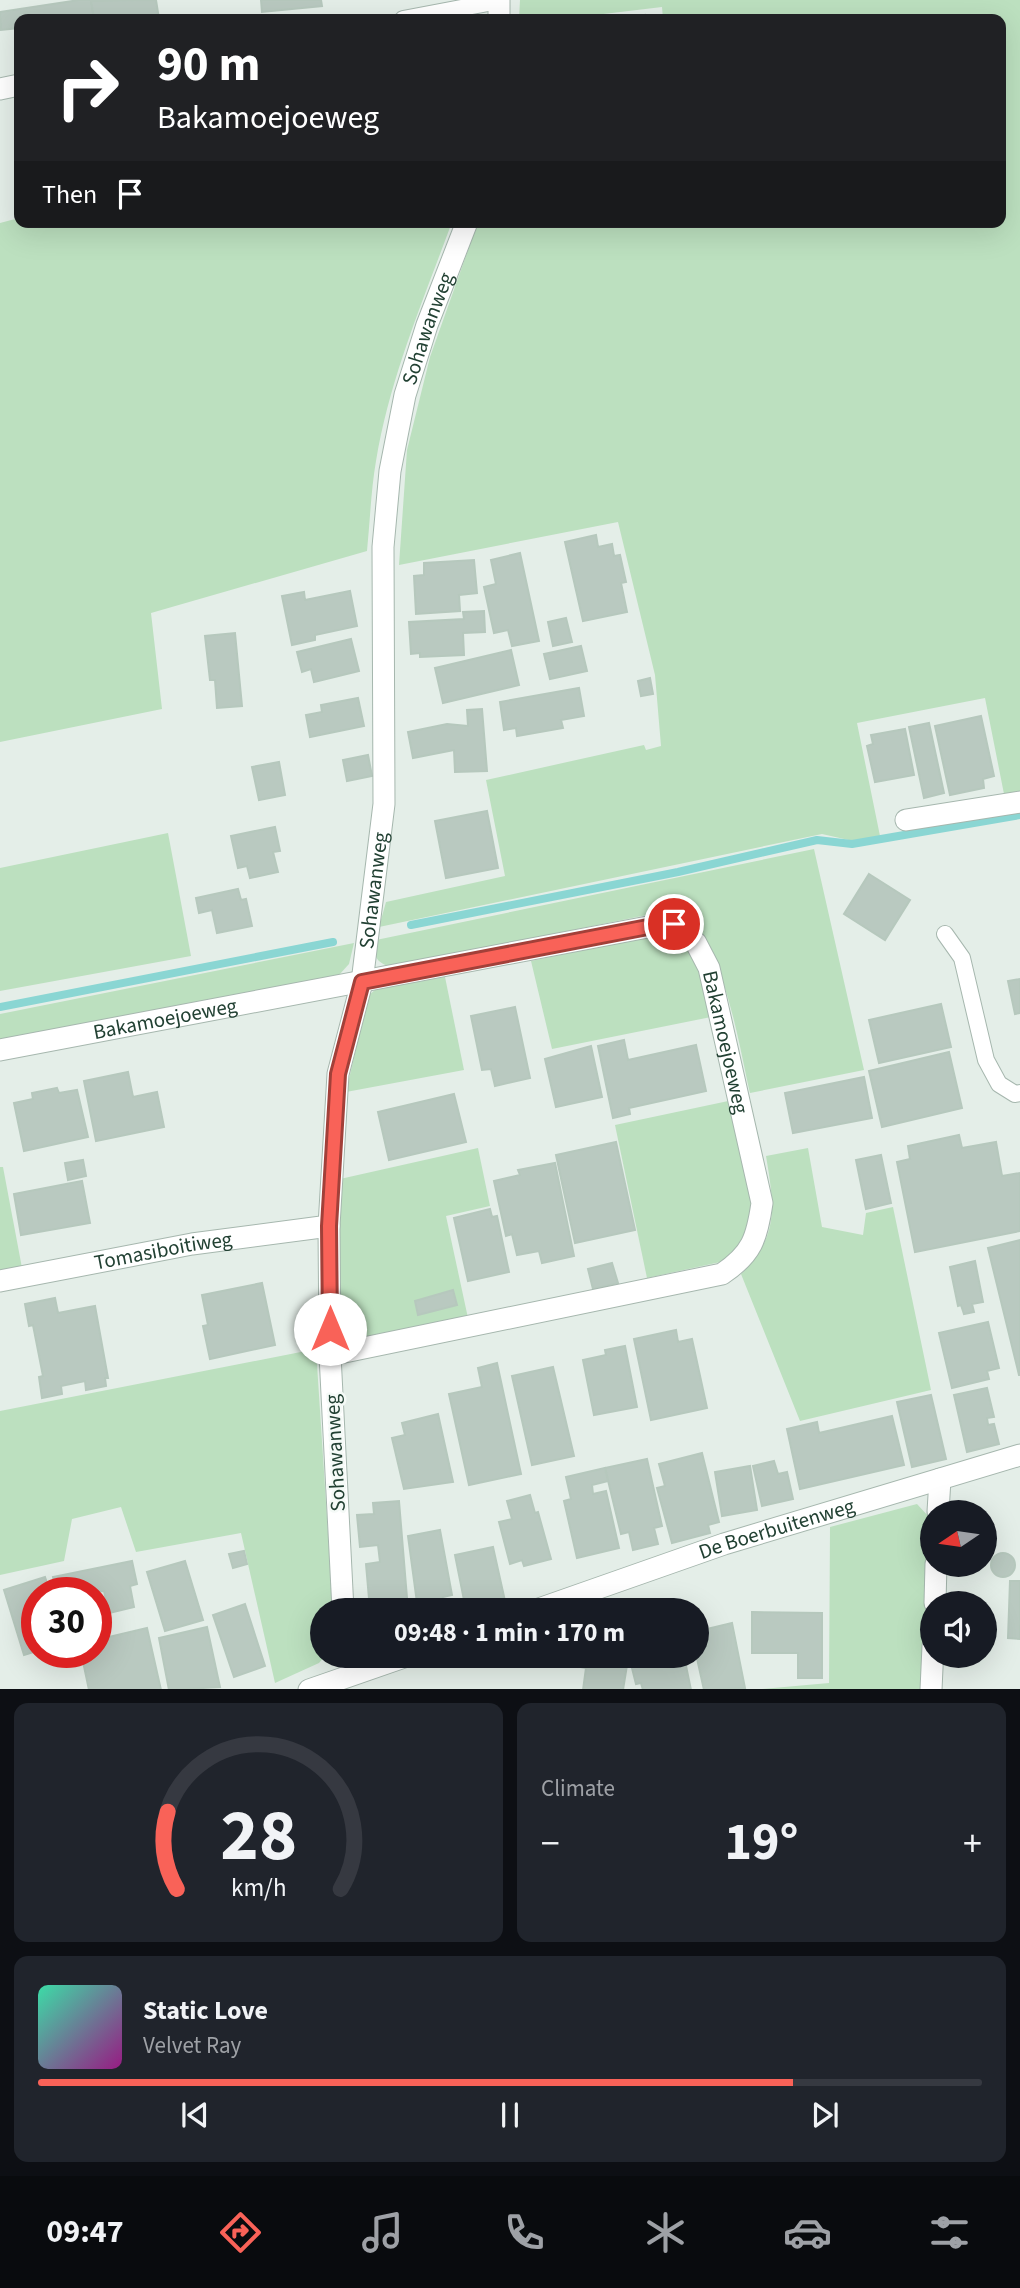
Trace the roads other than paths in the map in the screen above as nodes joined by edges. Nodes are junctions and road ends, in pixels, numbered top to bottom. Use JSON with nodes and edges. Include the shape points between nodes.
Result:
{"nodes":[{"id":1,"x":499,"y":7,"type":"edge"},
{"id":2,"x":442,"y":14,"type":"edge"},
{"id":3,"x":465,"y":228,"type":"edge"},
{"id":4,"x":1020,"y":802,"type":"edge"},
{"id":5,"x":906,"y":820,"type":"dead end"},
{"id":6,"x":945,"y":934,"type":"dead end"},
{"id":7,"x":362,"y":982,"type":"junction"},
{"id":8,"x":0,"y":1050,"type":"edge"},
{"id":9,"x":1020,"y":1093,"type":"edge"},
{"id":10,"x":329,"y":1226,"type":"junction"},
{"id":11,"x":0,"y":1281,"type":"edge"},
{"id":12,"x":330,"y":1355,"type":"junction"},
{"id":13,"x":1020,"y":1455,"type":"edge"},
{"id":14,"x":940,"y":1479,"type":"junction"},
{"id":15,"x":939,"y":1500,"type":"edge"},
{"id":16,"x":342,"y":1598,"type":"edge"},
{"id":17,"x":570,"y":1598,"type":"edge"},
{"id":18,"x":380,"y":1668,"type":"edge"},
{"id":19,"x":932,"y":1668,"type":"edge"},
{"id":20,"x":346,"y":1683,"type":"edge"},
{"id":21,"x":309,"y":1689,"type":"edge"},
{"id":22,"x":931,"y":1689,"type":"edge"}],
"edges":[{"from":1,"to":2,"type":"lane"},
{"from":3,"to":7,"type":"street","name":"Sohawanweg","via":[[405,395],[390,471],[383,547],[384,804]]},
{"from":4,"to":5,"type":"street"},
{"from":6,"to":9,"type":"lane","via":[[962,958],[986,1060],[999,1084]]},
{"from":7,"to":8,"type":"street","name":"Bakamoejoeweg"},
{"from":7,"to":10,"type":"street","name":"Sohawanweg","via":[[338,1074]]},
{"from":7,"to":12,"type":"street","name":"Bakamoejoeweg","via":[[674,924],[696,943],[709,968],[762,1203],[757,1237],[739,1263],[722,1274]]},
{"from":10,"to":11,"type":"street","name":"Tomasiboitiweg","via":[[192,1244]]},
{"from":10,"to":12,"type":"street","name":"Sohawanweg"},
{"from":12,"to":16,"type":"street","name":"Sohawanweg"},
{"from":13,"to":14,"type":"street","name":"De Boerbuitenweg"},
{"from":14,"to":15,"type":"street"},
{"from":14,"to":17,"type":"street","name":"De Boerbuitenweg","via":[[724,1544]]},
{"from":18,"to":20,"type":"street"},
{"from":19,"to":22,"type":"street"},
{"from":20,"to":21,"type":"street"}]}
